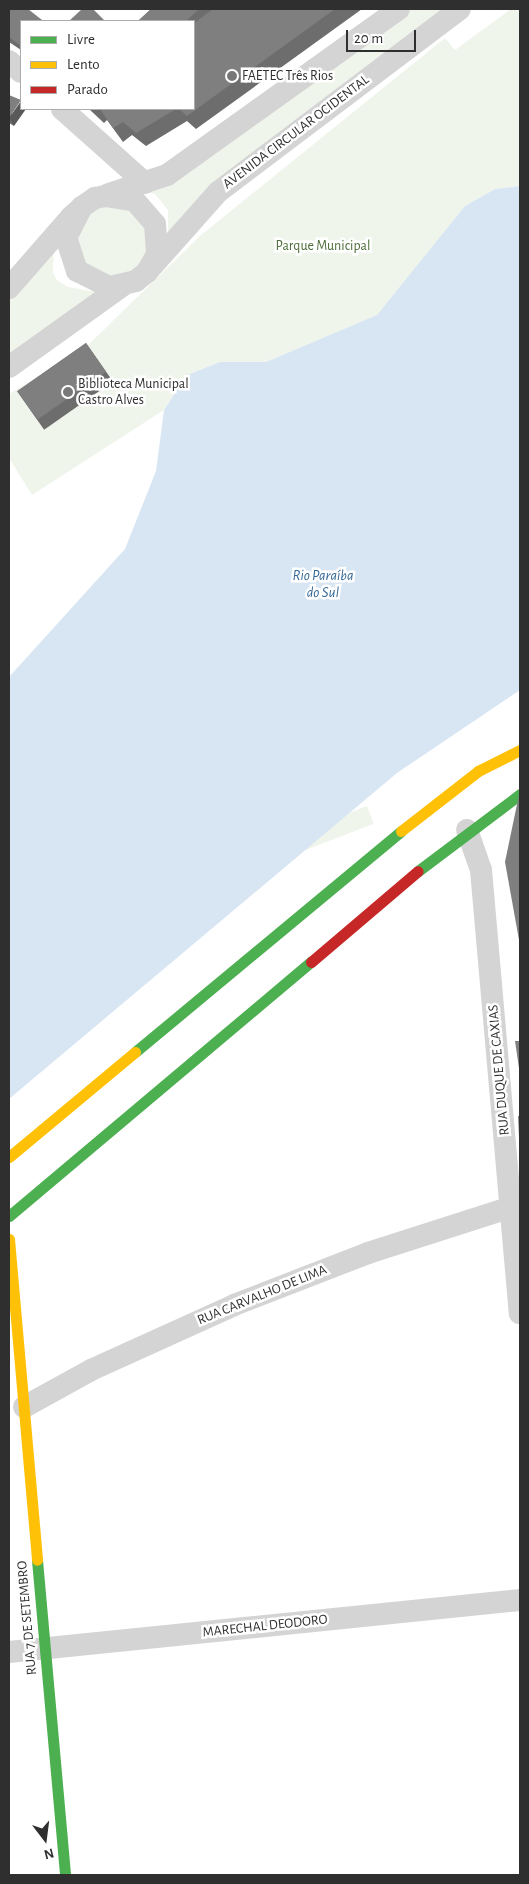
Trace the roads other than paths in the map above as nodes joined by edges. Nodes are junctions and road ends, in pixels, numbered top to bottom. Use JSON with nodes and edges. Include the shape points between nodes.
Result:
{"nodes":[{"id":1,"x":399,"y":9,"type":"edge"},
{"id":2,"x":460,"y":9,"type":"edge"},
{"id":3,"x":9,"y":61,"type":"edge"},
{"id":4,"x":20,"y":71,"type":"edge"},
{"id":5,"x":63,"y":110,"type":"edge"},
{"id":6,"x":145,"y":183,"type":"junction"},
{"id":7,"x":89,"y":202,"type":"junction"},
{"id":8,"x":147,"y":272,"type":"junction"},
{"id":9,"x":122,"y":286,"type":"junction"},
{"id":10,"x":9,"y":288,"type":"edge"},
{"id":11,"x":9,"y":366,"type":"edge"},
{"id":12,"x":520,"y":750,"type":"edge"},
{"id":13,"x":520,"y":794,"type":"edge"},
{"id":14,"x":466,"y":830,"type":"junction"},
{"id":15,"x":9,"y":1157,"type":"edge"},
{"id":16,"x":511,"y":1207,"type":"junction"},
{"id":17,"x":9,"y":1216,"type":"edge"},
{"id":18,"x":9,"y":1239,"type":"edge"},
{"id":19,"x":520,"y":1312,"type":"edge"},
{"id":20,"x":24,"y":1407,"type":"junction"},
{"id":21,"x":520,"y":1600,"type":"edge"},
{"id":22,"x":45,"y":1649,"type":"junction"},
{"id":23,"x":9,"y":1652,"type":"edge"},
{"id":24,"x":65,"y":1875,"type":"edge"}],
"edges":[{"from":1,"to":6,"type":"street","via":[[167,175]]},
{"from":2,"to":8,"type":"street","name":"AVENIDA CIRCULAR OCIDENTAL","via":[[218,192]]},
{"from":3,"to":4,"type":"street"},
{"from":5,"to":6,"type":"street"},
{"from":6,"to":7,"type":"street"},
{"from":7,"to":8,"type":"street","via":[[126,197],[150,214],[159,244]]},
{"from":7,"to":9,"type":"street","via":[[66,238],[71,262],[87,279]]},
{"from":7,"to":10,"type":"street"},
{"from":8,"to":9,"type":"street"},
{"from":9,"to":11,"type":"street"},
{"from":12,"to":15,"type":"main road","via":[[478,771],[429,808]]},
{"from":13,"to":14,"type":"main road"},
{"from":14,"to":16,"type":"street","name":"RUA DUQUE DE CAXIAS","via":[[481,870]]},
{"from":14,"to":17,"type":"main road"},
{"from":16,"to":19,"type":"street","name":"RUA DUQUE DE CAXIAS"},
{"from":16,"to":20,"type":"street","name":"RUA CARVALHO DE LIMA","via":[[368,1253],[234,1305],[91,1370]]},
{"from":18,"to":20,"type":"main road","name":"RUA 7 DE SETEMBRO"},
{"from":20,"to":22,"type":"main road","name":"RUA 7 DE SETEMBRO"},
{"from":21,"to":22,"type":"street","name":"MARECHAL DEODORO"},
{"from":22,"to":23,"type":"street","name":"MARECHAL DEODORO"},
{"from":22,"to":24,"type":"main road","name":"RUA 7 DE SETEMBRO"}]}
